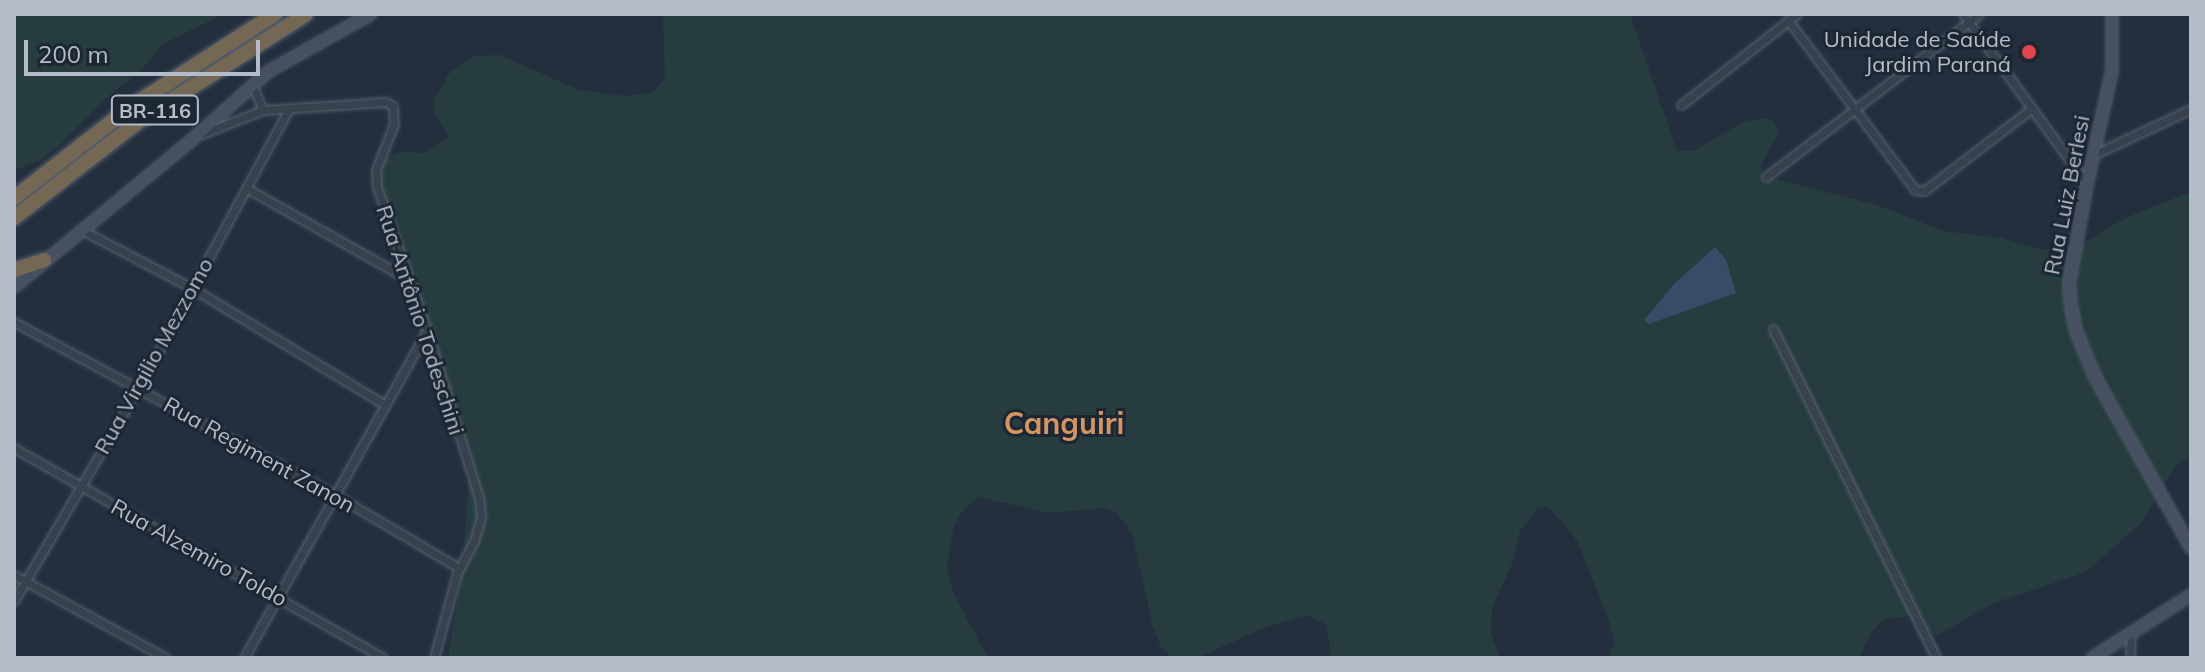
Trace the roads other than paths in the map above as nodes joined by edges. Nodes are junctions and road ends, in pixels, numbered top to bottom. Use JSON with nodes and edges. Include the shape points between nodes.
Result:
{"nodes":[{"id":1,"x":275,"y":14,"type":"edge"},
{"id":2,"x":306,"y":14,"type":"edge"},
{"id":3,"x":371,"y":14,"type":"edge"},
{"id":4,"x":1797,"y":14,"type":"edge"},
{"id":5,"x":1963,"y":14,"type":"edge"},
{"id":6,"x":1979,"y":14,"type":"edge"},
{"id":7,"x":2112,"y":14,"type":"edge"},
{"id":8,"x":1788,"y":20,"type":"junction"},
{"id":9,"x":1969,"y":22,"type":"junction"},
{"id":10,"x":253,"y":87,"type":"junction"},
{"id":11,"x":1681,"y":105,"type":"dead end"},
{"id":12,"x":289,"y":108,"type":"junction"},
{"id":13,"x":2032,"y":108,"type":"junction"},
{"id":14,"x":2191,"y":109,"type":"edge"},
{"id":15,"x":263,"y":110,"type":"junction"},
{"id":16,"x":1854,"y":110,"type":"junction"},
{"id":17,"x":193,"y":139,"type":"junction"},
{"id":18,"x":2095,"y":154,"type":"junction"},
{"id":19,"x":1766,"y":177,"type":"dead end"},
{"id":20,"x":2087,"y":184,"type":"junction"},
{"id":21,"x":248,"y":189,"type":"junction"},
{"id":22,"x":14,"y":198,"type":"edge"},
{"id":23,"x":14,"y":218,"type":"edge"},
{"id":24,"x":80,"y":229,"type":"junction"},
{"id":25,"x":44,"y":260,"type":"junction"},
{"id":26,"x":14,"y":270,"type":"edge"},
{"id":27,"x":408,"y":279,"type":"junction"},
{"id":28,"x":14,"y":287,"type":"edge"},
{"id":29,"x":192,"y":288,"type":"junction"},
{"id":30,"x":14,"y":322,"type":"edge"},
{"id":31,"x":1773,"y":329,"type":"dead end"},
{"id":32,"x":427,"y":330,"type":"junction"},
{"id":33,"x":138,"y":389,"type":"junction"},
{"id":34,"x":385,"y":405,"type":"junction"},
{"id":35,"x":14,"y":448,"type":"edge"},
{"id":36,"x":81,"y":487,"type":"junction"},
{"id":37,"x":335,"y":495,"type":"junction"},
{"id":38,"x":2191,"y":548,"type":"edge"},
{"id":39,"x":459,"y":568,"type":"junction"},
{"id":40,"x":14,"y":575,"type":"edge"},
{"id":41,"x":26,"y":581,"type":"junction"},
{"id":42,"x":2191,"y":595,"type":"edge"},
{"id":43,"x":278,"y":598,"type":"junction"},
{"id":44,"x":14,"y":601,"type":"edge"},
{"id":45,"x":2131,"y":634,"type":"junction"},
{"id":46,"x":166,"y":658,"type":"edge"},
{"id":47,"x":244,"y":658,"type":"edge"},
{"id":48,"x":384,"y":658,"type":"edge"},
{"id":49,"x":434,"y":658,"type":"edge"},
{"id":50,"x":1936,"y":658,"type":"edge"},
{"id":51,"x":2092,"y":658,"type":"edge"},
{"id":52,"x":2130,"y":658,"type":"edge"}],
"edges":[{"from":1,"to":22,"type":"highway","number":"BR-116","via":[[129,108]]},
{"from":2,"to":23,"type":"highway","number":"BR-116","via":[[139,121]]},
{"from":3,"to":10,"type":"street","via":[[269,71]]},
{"from":4,"to":8,"type":"street"},
{"from":5,"to":9,"type":"street"},
{"from":6,"to":9,"type":"street"},
{"from":7,"to":18,"type":"street","name":"Rua Luiz Berlesi","via":[[2112,71]]},
{"from":8,"to":11,"type":"street"},
{"from":8,"to":16,"type":"street"},
{"from":9,"to":13,"type":"street"},
{"from":9,"to":16,"type":"street"},
{"from":10,"to":15,"type":"street"},
{"from":10,"to":17,"type":"street"},
{"from":12,"to":15,"type":"street","name":"Rua Antônio Todeschini"},
{"from":12,"to":21,"type":"street","name":"Rua Virgilio Mezzomo"},
{"from":12,"to":27,"type":"street","name":"Rua Antônio Todeschini","via":[[386,102],[393,106],[394,124],[376,170],[377,187]]},
{"from":13,"to":16,"type":"street","via":[[1924,191],[1915,190]]},
{"from":13,"to":20,"type":"street"},
{"from":14,"to":18,"type":"street"},
{"from":15,"to":17,"type":"street","name":"Rua Antônio Todeschini"},
{"from":16,"to":19,"type":"street"},
{"from":17,"to":24,"type":"street"},
{"from":18,"to":20,"type":"street","name":"Rua Luiz Berlesi"},
{"from":20,"to":38,"type":"street","name":"Rua Luiz Berlesi","via":[[2069,284],[2076,331],[2095,377]]},
{"from":21,"to":27,"type":"street"},
{"from":21,"to":29,"type":"street","name":"Rua Virgilio Mezzomo"},
{"from":24,"to":25,"type":"street"},
{"from":24,"to":29,"type":"street"},
{"from":25,"to":26,"type":"highway"},
{"from":25,"to":28,"type":"street"},
{"from":27,"to":32,"type":"street","name":"Rua Antônio Todeschini"},
{"from":29,"to":33,"type":"street","name":"Rua Virgilio Mezzomo"},
{"from":29,"to":34,"type":"street"},
{"from":30,"to":33,"type":"street","name":"Rua Regiment Zanon"},
{"from":31,"to":50,"type":"street"},
{"from":32,"to":34,"type":"street"},
{"from":32,"to":39,"type":"street","name":"Rua Antônio Todeschini","via":[[479,498],[481,517]]},
{"from":33,"to":36,"type":"street","name":"Rua Virgilio Mezzomo"},
{"from":33,"to":37,"type":"street","name":"Rua Regiment Zanon"},
{"from":34,"to":37,"type":"street"},
{"from":35,"to":36,"type":"street","name":"Rua Alzemiro Toldo"},
{"from":36,"to":41,"type":"street","name":"Rua Virgilio Mezzomo"},
{"from":36,"to":43,"type":"street","name":"Rua Alzemiro Toldo"},
{"from":37,"to":39,"type":"street","name":"Rua Regiment Zanon"},
{"from":37,"to":43,"type":"street"},
{"from":39,"to":49,"type":"street","name":"Rua Antônio Todeschini"},
{"from":40,"to":41,"type":"street"},
{"from":41,"to":44,"type":"street","name":"Rua Virgilio Mezzomo"},
{"from":41,"to":46,"type":"street"},
{"from":42,"to":45,"type":"street"},
{"from":43,"to":47,"type":"street"},
{"from":43,"to":48,"type":"street","name":"Rua Alzemiro Toldo"},
{"from":45,"to":51,"type":"street"},
{"from":45,"to":52,"type":"street"}]}
